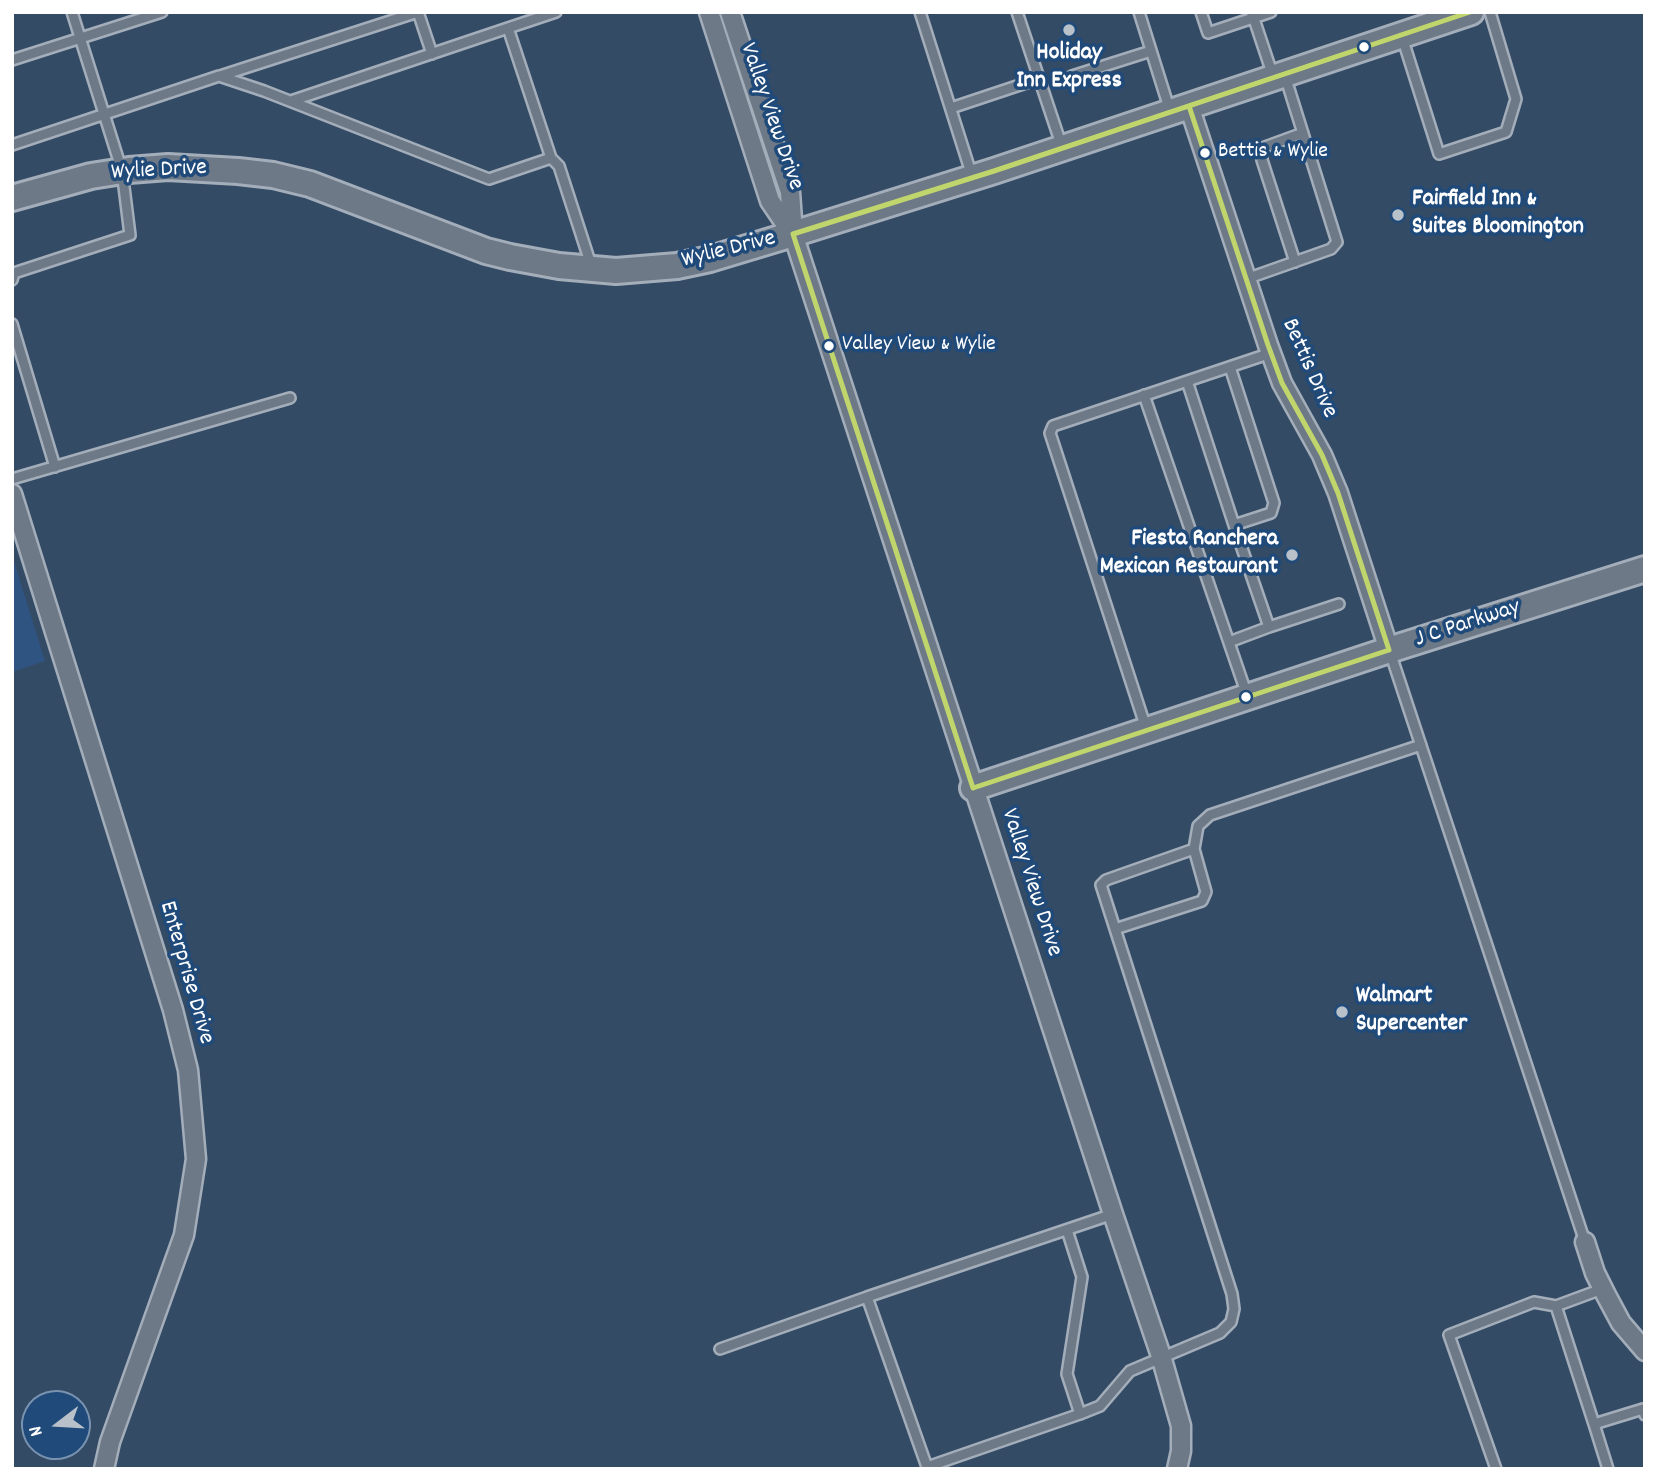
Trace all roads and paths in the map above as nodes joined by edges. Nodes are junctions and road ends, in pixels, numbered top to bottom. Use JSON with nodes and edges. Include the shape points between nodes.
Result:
{"nodes":[{"id":1,"x":72,"y":12,"type":"edge"},
{"id":2,"x":162,"y":12,"type":"edge"},
{"id":3,"x":418,"y":12,"type":"edge"},
{"id":4,"x":556,"y":12,"type":"edge"},
{"id":5,"x":709,"y":12,"type":"edge"},
{"id":6,"x":730,"y":12,"type":"edge"},
{"id":7,"x":920,"y":12,"type":"edge"},
{"id":8,"x":1017,"y":12,"type":"edge"},
{"id":9,"x":1139,"y":12,"type":"edge"},
{"id":10,"x":1201,"y":12,"type":"edge"},
{"id":11,"x":1271,"y":12,"type":"edge"},
{"id":12,"x":1471,"y":12,"type":"edge"},
{"id":13,"x":1490,"y":12,"type":"edge"},
{"id":14,"x":1253,"y":15,"type":"edge"},
{"id":15,"x":1441,"y":17,"type":"edge"},
{"id":16,"x":508,"y":28,"type":"junction"},
{"id":17,"x":1401,"y":36,"type":"junction"},
{"id":18,"x":81,"y":39,"type":"junction"},
{"id":19,"x":1151,"y":51,"type":"junction"},
{"id":20,"x":432,"y":54,"type":"junction"},
{"id":21,"x":12,"y":60,"type":"edge"},
{"id":22,"x":219,"y":76,"type":"junction"},
{"id":23,"x":1072,"y":76,"type":"dead end"},
{"id":24,"x":1279,"y":76,"type":"junction"},
{"id":25,"x":1038,"y":79,"type":"junction"},
{"id":26,"x":291,"y":101,"type":"junction"},
{"id":27,"x":951,"y":108,"type":"junction"},
{"id":28,"x":1180,"y":109,"type":"junction"},
{"id":29,"x":105,"y":114,"type":"junction"},
{"id":30,"x":1303,"y":133,"type":"junction"},
{"id":31,"x":12,"y":145,"type":"edge"},
{"id":32,"x":1062,"y":148,"type":"junction"},
{"id":33,"x":551,"y":158,"type":"junction"},
{"id":34,"x":122,"y":171,"type":"junction"},
{"id":35,"x":973,"y":177,"type":"junction"},
{"id":36,"x":12,"y":198,"type":"edge"},
{"id":37,"x":793,"y":234,"type":"junction"},
{"id":38,"x":1295,"y":262,"type":"junction"},
{"id":39,"x":592,"y":269,"type":"junction"},
{"id":40,"x":1246,"y":279,"type":"junction"},
{"id":41,"x":12,"y":280,"type":"edge"},
{"id":42,"x":12,"y":324,"type":"edge"},
{"id":43,"x":1270,"y":353,"type":"junction"},
{"id":44,"x":1230,"y":367,"type":"junction"},
{"id":45,"x":1187,"y":381,"type":"junction"},
{"id":46,"x":1144,"y":395,"type":"junction"},
{"id":47,"x":290,"y":398,"type":"dead end"},
{"id":48,"x":55,"y":467,"type":"junction"},
{"id":49,"x":12,"y":479,"type":"edge"},
{"id":50,"x":12,"y":494,"type":"edge"},
{"id":51,"x":1234,"y":525,"type":"junction"},
{"id":52,"x":1645,"y":569,"type":"edge"},
{"id":53,"x":1339,"y":604,"type":"dead end"},
{"id":54,"x":1269,"y":628,"type":"junction"},
{"id":55,"x":1228,"y":642,"type":"junction"},
{"id":56,"x":1389,"y":650,"type":"junction"},
{"id":57,"x":1247,"y":697,"type":"junction"},
{"id":58,"x":1147,"y":730,"type":"junction"},
{"id":59,"x":1421,"y":745,"type":"junction"},
{"id":60,"x":973,"y":788,"type":"junction"},
{"id":61,"x":1194,"y":849,"type":"junction"},
{"id":62,"x":1115,"y":929,"type":"junction"},
{"id":63,"x":1113,"y":1214,"type":"junction"},
{"id":64,"x":1067,"y":1230,"type":"junction"},
{"id":65,"x":1584,"y":1242,"type":"joint"},
{"id":66,"x":1602,"y":1289,"type":"junction"},
{"id":67,"x":867,"y":1297,"type":"junction"},
{"id":68,"x":1556,"y":1306,"type":"junction"},
{"id":69,"x":1642,"y":1341,"type":"edge"},
{"id":70,"x":720,"y":1349,"type":"dead end"},
{"id":71,"x":1161,"y":1356,"type":"junction"},
{"id":72,"x":1080,"y":1415,"type":"junction"},
{"id":73,"x":1645,"y":1415,"type":"edge"},
{"id":74,"x":1594,"y":1424,"type":"junction"},
{"id":75,"x":104,"y":1469,"type":"edge"},
{"id":76,"x":1177,"y":1469,"type":"edge"},
{"id":77,"x":1496,"y":1469,"type":"edge"},
{"id":78,"x":1608,"y":1469,"type":"edge"}],
"edges":[{"from":1,"to":18,"type":"lane"},
{"from":2,"to":18,"type":"lane"},
{"from":3,"to":20,"type":"lane"},
{"from":3,"to":22,"type":"lane"},
{"from":4,"to":16,"type":"lane"},
{"from":5,"to":37,"type":"street","name":"Valley View Drive","via":[[771,201]]},
{"from":6,"to":37,"type":"street","name":"Valley View Drive","via":[[789,192]]},
{"from":7,"to":27,"type":"lane"},
{"from":8,"to":25,"type":"lane"},
{"from":9,"to":19,"type":"lane"},
{"from":10,"to":14,"type":"lane","via":[[1208,33]]},
{"from":11,"to":14,"type":"lane"},
{"from":12,"to":15,"type":"main road","name":"Wylie Drive"},
{"from":13,"to":17,"type":"lane","via":[[1516,99],[1506,132],[1438,154]]},
{"from":14,"to":24,"type":"lane"},
{"from":15,"to":17,"type":"main road","name":"Wylie Drive"},
{"from":16,"to":20,"type":"lane"},
{"from":16,"to":33,"type":"lane"},
{"from":17,"to":24,"type":"main road","name":"Wylie Drive"},
{"from":18,"to":21,"type":"lane"},
{"from":18,"to":29,"type":"lane"},
{"from":19,"to":23,"type":"lane"},
{"from":19,"to":28,"type":"lane"},
{"from":20,"to":26,"type":"lane"},
{"from":22,"to":26,"type":"lane"},
{"from":22,"to":29,"type":"lane"},
{"from":24,"to":28,"type":"main road","name":"Wylie Drive"},
{"from":24,"to":30,"type":"lane"},
{"from":25,"to":27,"type":"lane"},
{"from":25,"to":32,"type":"lane"},
{"from":26,"to":33,"type":"lane","via":[[489,179]]},
{"from":27,"to":35,"type":"lane"},
{"from":28,"to":32,"type":"main road","name":"Wylie Drive"},
{"from":28,"to":40,"type":"street","name":"Bettis Drive"},
{"from":29,"to":31,"type":"lane"},
{"from":29,"to":34,"type":"lane"},
{"from":30,"to":38,"type":"lane","via":[[1337,242],[1331,249]]},
{"from":30,"to":38,"type":"lane","via":[[1262,148]]},
{"from":32,"to":35,"type":"main road","name":"Wylie Drive"},
{"from":33,"to":39,"type":"lane","via":[[559,166]]},
{"from":34,"to":36,"type":"main road","name":"Wylie Drive"},
{"from":34,"to":39,"type":"main road","name":"Wylie Drive","via":[[168,167],[273,175],[310,184],[486,251]]},
{"from":34,"to":41,"type":"lane","via":[[130,235],[14,273]]},
{"from":35,"to":37,"type":"main road","name":"Wylie Drive"},
{"from":37,"to":39,"type":"main road","name":"Wylie Drive","via":[[677,266]]},
{"from":37,"to":60,"type":"street","name":"Valley View Drive"},
{"from":38,"to":40,"type":"lane"},
{"from":40,"to":43,"type":"street","name":"Bettis Drive"},
{"from":42,"to":48,"type":"lane"},
{"from":43,"to":44,"type":"lane"},
{"from":43,"to":56,"type":"street","name":"Bettis Drive","via":[[1338,493]]},
{"from":44,"to":45,"type":"lane"},
{"from":44,"to":51,"type":"lane","via":[[1274,503],[1271,513]]},
{"from":45,"to":46,"type":"lane"},
{"from":45,"to":51,"type":"lane"},
{"from":46,"to":55,"type":"lane"},
{"from":46,"to":58,"type":"lane","via":[[1053,426],[1050,433]]},
{"from":47,"to":48,"type":"lane"},
{"from":48,"to":49,"type":"lane"},
{"from":50,"to":75,"type":"street","name":"Enterprise Drive","via":[[188,1070],[196,1159],[184,1235]]},
{"from":51,"to":54,"type":"lane"},
{"from":52,"to":56,"type":"main road","name":"J C Parkway"},
{"from":53,"to":54,"type":"lane"},
{"from":54,"to":55,"type":"lane"},
{"from":55,"to":57,"type":"lane"},
{"from":56,"to":57,"type":"main road","name":"J C Parkway"},
{"from":56,"to":59,"type":"lane"},
{"from":57,"to":58,"type":"main road","name":"J C Parkway"},
{"from":58,"to":60,"type":"main road","name":"J C Parkway"},
{"from":59,"to":61,"type":"lane","via":[[1210,815],[1198,826]]},
{"from":59,"to":65,"type":"lane"},
{"from":60,"to":63,"type":"street","name":"Valley View Drive"},
{"from":61,"to":62,"type":"lane","via":[[1206,892],[1202,901]]},
{"from":61,"to":62,"type":"lane","via":[[1101,885]]},
{"from":62,"to":71,"type":"lane","via":[[1234,1309],[1231,1322],[1220,1333]]},
{"from":63,"to":64,"type":"lane"},
{"from":63,"to":71,"type":"street","name":"Valley View Drive"},
{"from":64,"to":67,"type":"lane"},
{"from":64,"to":72,"type":"lane","via":[[1082,1277],[1068,1374]]},
{"from":65,"to":66,"type":"street"},
{"from":66,"to":68,"type":"lane"},
{"from":66,"to":69,"type":"street","via":[[1621,1323]]},
{"from":67,"to":70,"type":"lane"},
{"from":67,"to":72,"type":"lane","via":[[927,1467]]},
{"from":68,"to":74,"type":"lane"},
{"from":68,"to":77,"type":"lane","via":[[1534,1302],[1449,1335]]},
{"from":71,"to":72,"type":"lane","via":[[1130,1371],[1100,1406]]},
{"from":71,"to":76,"type":"street","name":"Valley View Drive","via":[[1181,1426]]},
{"from":73,"to":74,"type":"lane","via":[[1643,1409]]},
{"from":74,"to":78,"type":"lane"}]}
